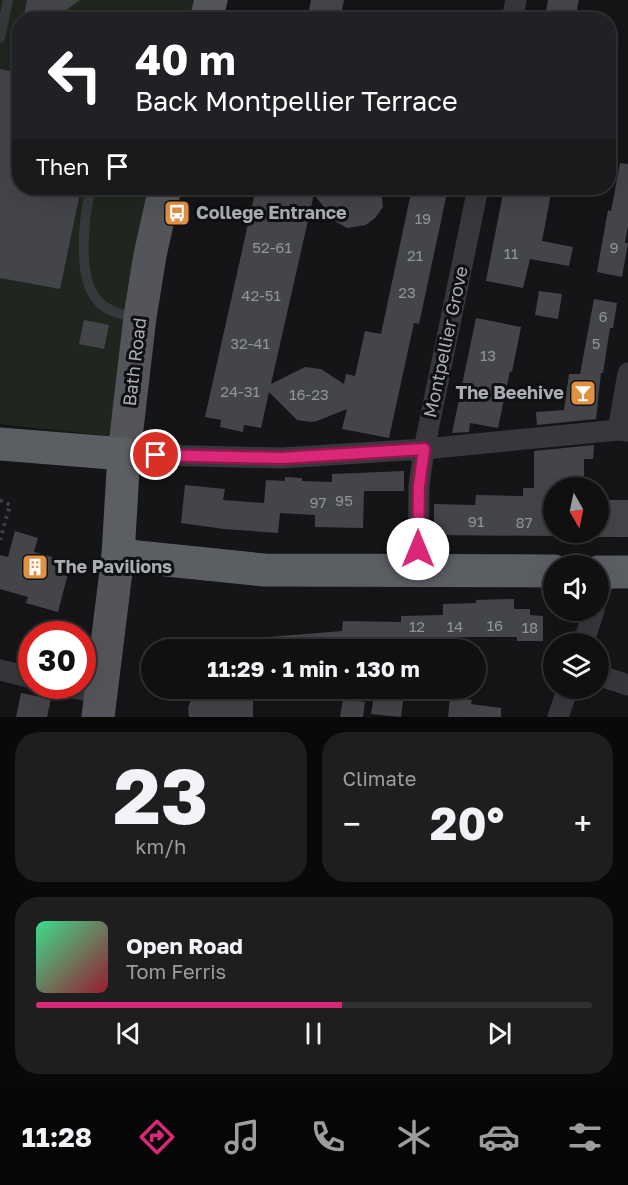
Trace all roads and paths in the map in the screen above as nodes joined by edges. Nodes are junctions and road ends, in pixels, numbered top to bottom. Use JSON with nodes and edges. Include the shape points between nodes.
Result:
{"nodes":[{"id":1,"x":8,"y":0,"type":"edge"},
{"id":2,"x":0,"y":38,"type":"edge"},
{"id":3,"x":89,"y":195,"type":"edge"},
{"id":4,"x":163,"y":195,"type":"edge"},
{"id":5,"x":477,"y":195,"type":"edge"},
{"id":6,"x":140,"y":317,"type":"junction"},
{"id":7,"x":628,"y":373,"type":"edge"},
{"id":8,"x":623,"y":431,"type":"edge"},
{"id":9,"x":0,"y":444,"type":"edge"},
{"id":10,"x":424,"y":449,"type":"junction"},
{"id":11,"x":124,"y":454,"type":"junction"},
{"id":12,"x":156,"y":455,"type":"dead end"},
{"id":13,"x":0,"y":500,"type":"edge"},
{"id":14,"x":0,"y":540,"type":"edge"},
{"id":15,"x":118,"y":555,"type":"junction"},
{"id":16,"x":418,"y":570,"type":"junction"},
{"id":17,"x":543,"y":571,"type":"edge"},
{"id":18,"x":0,"y":670,"type":"edge"},
{"id":19,"x":18,"y":674,"type":"edge"},
{"id":20,"x":609,"y":679,"type":"edge"},
{"id":21,"x":628,"y":685,"type":"edge"},
{"id":22,"x":564,"y":699,"type":"edge"},
{"id":23,"x":100,"y":706,"type":"edge"},
{"id":24,"x":558,"y":717,"type":"edge"}],
"edges":[{"from":1,"to":2,"type":"lane"},
{"from":3,"to":6,"type":"lane","via":[[83,255],[89,285],[98,302],[118,314]]},
{"from":4,"to":6,"type":"main road","name":"Bath Road"},
{"from":5,"to":10,"type":"street","name":"Montpellier Grove"},
{"from":6,"to":11,"type":"main road","name":"Bath Road"},
{"from":7,"to":8,"type":"street"},
{"from":8,"to":10,"type":"street"},
{"from":9,"to":11,"type":"highway"},
{"from":10,"to":12,"type":"street","via":[[281,458]]},
{"from":10,"to":16,"type":"street","name":"Montpellier Grove","via":[[419,486]]},
{"from":11,"to":15,"type":"highway","name":"Bath Road"},
{"from":13,"to":14,"type":"path","via":[[10,505]]},
{"from":15,"to":16,"type":"highway","via":[[264,570]]},
{"from":15,"to":23,"type":"main road","name":"Bath Road"},
{"from":16,"to":17,"type":"highway"},
{"from":18,"to":19,"type":"street"},
{"from":20,"to":21,"type":"street"},
{"from":22,"to":24,"type":"street"}]}
